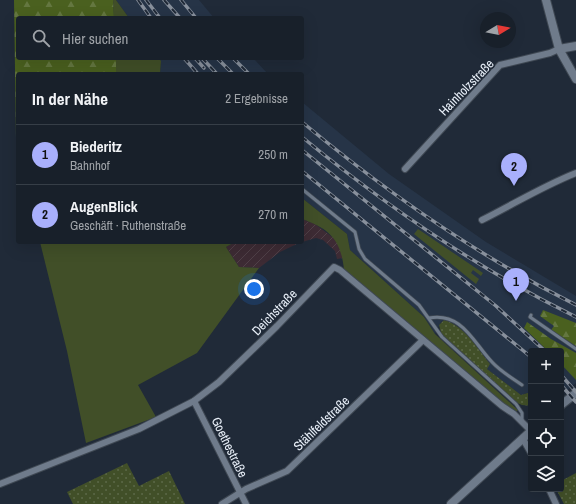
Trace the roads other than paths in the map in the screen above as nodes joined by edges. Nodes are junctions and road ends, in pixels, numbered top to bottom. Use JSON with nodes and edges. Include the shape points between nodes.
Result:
{"nodes":[{"id":1,"x":546,"y":0,"type":"edge"},
{"id":2,"x":576,"y":46,"type":"edge"},
{"id":3,"x":559,"y":49,"type":"junction"},
{"id":4,"x":576,"y":79,"type":"edge"},
{"id":5,"x":405,"y":169,"type":"dead end"},
{"id":6,"x":576,"y":173,"type":"edge"},
{"id":7,"x":304,"y":191,"type":"edge"},
{"id":8,"x":482,"y":220,"type":"dead end"},
{"id":9,"x":531,"y":315,"type":"dead end"},
{"id":10,"x":430,"y":318,"type":"junction"},
{"id":11,"x":423,"y":340,"type":"junction"},
{"id":12,"x":576,"y":349,"type":"edge"},
{"id":13,"x":522,"y":385,"type":"dead end"},
{"id":14,"x":576,"y":393,"type":"edge"},
{"id":15,"x":194,"y":401,"type":"junction"},
{"id":16,"x":564,"y":403,"type":"edge"},
{"id":17,"x":522,"y":422,"type":"junction"},
{"id":18,"x":528,"y":428,"type":"edge"},
{"id":19,"x":528,"y":434,"type":"edge"},
{"id":20,"x":523,"y":439,"type":"junction"},
{"id":21,"x":528,"y":447,"type":"edge"},
{"id":22,"x":0,"y":484,"type":"edge"},
{"id":23,"x":550,"y":492,"type":"edge"},
{"id":24,"x":240,"y":493,"type":"junction"},
{"id":25,"x":222,"y":504,"type":"edge"},
{"id":26,"x":246,"y":504,"type":"edge"},
{"id":27,"x":451,"y":504,"type":"edge"},
{"id":28,"x":556,"y":504,"type":"edge"}],
"edges":[{"from":1,"to":3,"type":"street"},
{"from":2,"to":3,"type":"street"},
{"from":3,"to":4,"type":"street"},
{"from":3,"to":5,"type":"street","name":"Hainholzstraße","via":[[550,54],[500,66]]},
{"from":6,"to":8,"type":"street","via":[[535,191],[521,201]]},
{"from":7,"to":10,"type":"lane","via":[[355,232],[359,249],[365,259],[419,305]]},
{"from":9,"to":12,"type":"lane","via":[[530,317]]},
{"from":10,"to":13,"type":"lane","via":[[445,316],[455,320],[492,363]]},
{"from":10,"to":17,"type":"lane","via":[[442,337],[516,404],[522,413]]},
{"from":11,"to":15,"type":"street","name":"Deichstraße","via":[[334,267],[219,382]]},
{"from":11,"to":17,"type":"street","name":"Deichstraße"},
{"from":11,"to":24,"type":"street","name":"Stählfeldstraße","via":[[287,471]]},
{"from":14,"to":16,"type":"street"},
{"from":15,"to":22,"type":"street","name":"Deichstraße","via":[[111,442]]},
{"from":15,"to":24,"type":"street","name":"Goethestraße"},
{"from":17,"to":18,"type":"street","name":"Deichstraße"},
{"from":19,"to":20,"type":"street"},
{"from":20,"to":21,"type":"street"},
{"from":20,"to":27,"type":"street"},
{"from":23,"to":28,"type":"street"},
{"from":24,"to":25,"type":"street","name":"Stählfeldstraße"},
{"from":24,"to":26,"type":"street","name":"Goethestraße"}]}
